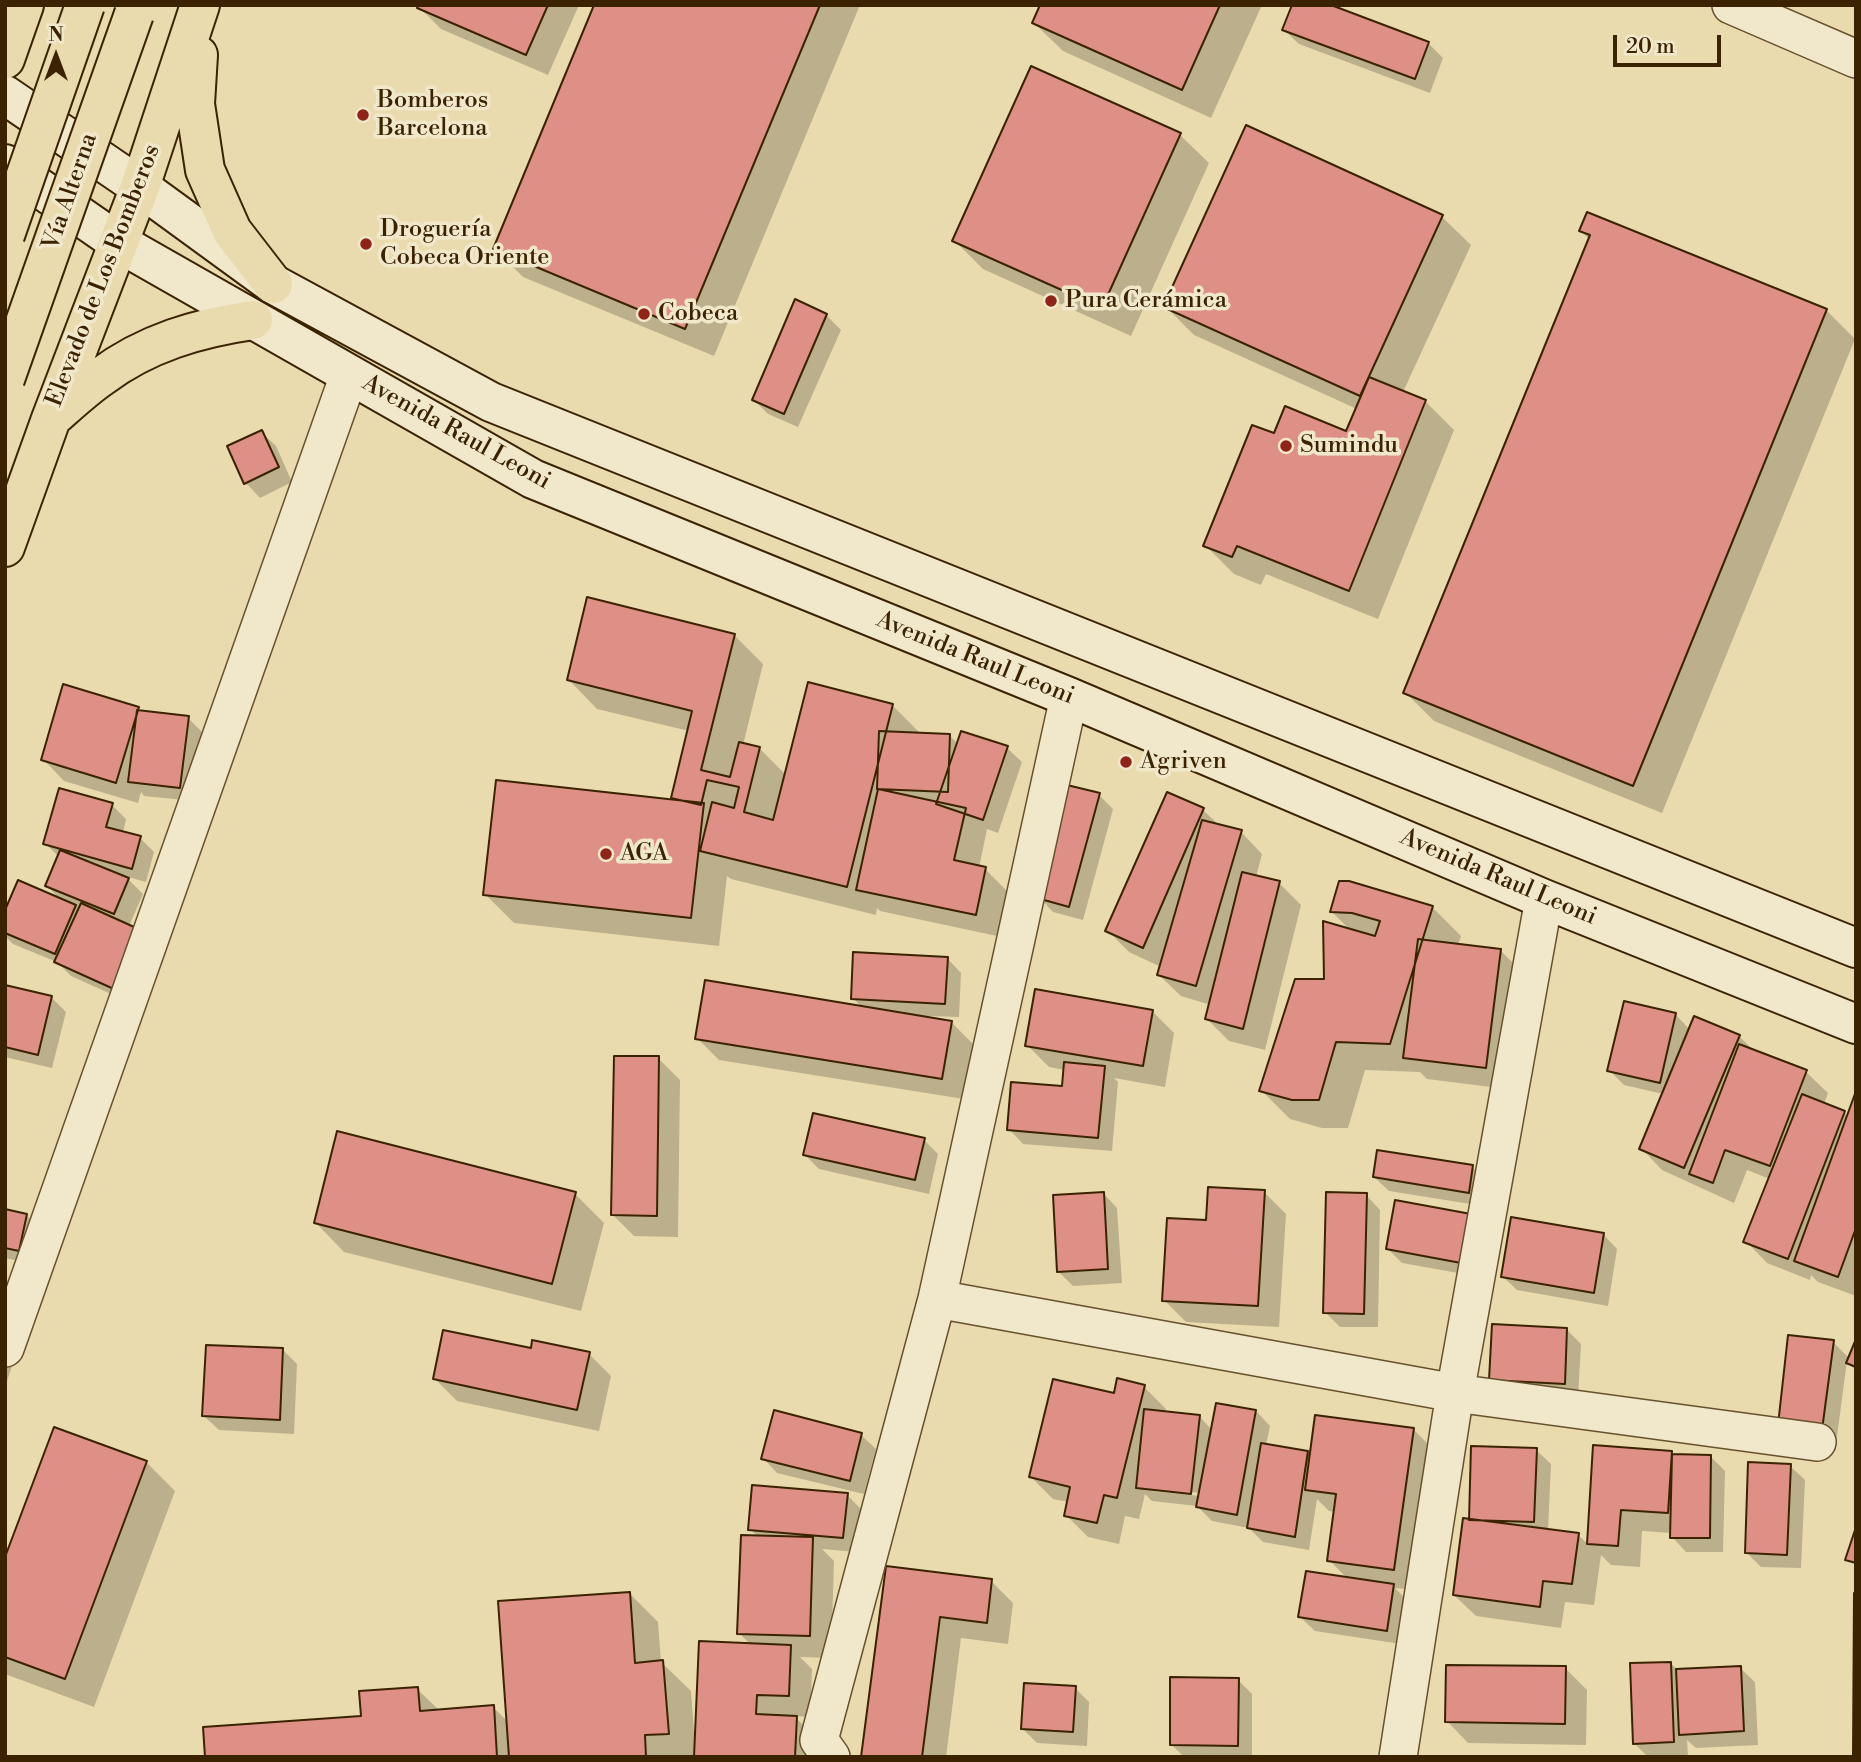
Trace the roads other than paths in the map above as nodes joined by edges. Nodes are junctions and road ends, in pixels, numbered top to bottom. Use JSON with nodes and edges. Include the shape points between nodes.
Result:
{"nodes":[{"id":1,"x":24,"y":5,"type":"edge"},
{"id":2,"x":85,"y":5,"type":"edge"},
{"id":3,"x":200,"y":5,"type":"edge"},
{"id":4,"x":205,"y":5,"type":"edge"},
{"id":5,"x":1731,"y":5,"type":"edge"},
{"id":6,"x":136,"y":10,"type":"edge"},
{"id":7,"x":5,"y":59,"type":"edge"},
{"id":8,"x":1856,"y":59,"type":"edge"},
{"id":9,"x":5,"y":95,"type":"edge"},
{"id":10,"x":5,"y":164,"type":"edge"},
{"id":11,"x":140,"y":187,"type":"junction"},
{"id":12,"x":5,"y":234,"type":"edge"},
{"id":13,"x":119,"y":243,"type":"junction"},
{"id":14,"x":273,"y":284,"type":"junction"},
{"id":15,"x":253,"y":320,"type":"junction"},
{"id":16,"x":349,"y":375,"type":"junction"},
{"id":17,"x":5,"y":379,"type":"edge"},
{"id":18,"x":51,"y":419,"type":"junction"},
{"id":19,"x":5,"y":547,"type":"edge"},
{"id":20,"x":1069,"y":697,"type":"junction"},
{"id":21,"x":1544,"y":899,"type":"junction"},
{"id":22,"x":1856,"y":948,"type":"edge"},
{"id":23,"x":1856,"y":1024,"type":"edge"},
{"id":24,"x":937,"y":1299,"type":"junction"},
{"id":25,"x":5,"y":1348,"type":"edge"},
{"id":26,"x":1455,"y":1392,"type":"junction"},
{"id":27,"x":1817,"y":1442,"type":"dead end"},
{"id":28,"x":831,"y":1757,"type":"edge"},
{"id":29,"x":1398,"y":1757,"type":"edge"}],
"edges":[{"from":1,"to":7,"type":"highway"},
{"from":2,"to":12,"type":"highway","bridge":true},
{"from":3,"to":11,"type":"highway","name":"Elevado de Los Bomberos"},
{"from":4,"to":14,"type":"highway","via":[[195,104],[205,170],[232,231]]},
{"from":5,"to":8,"type":"street"},
{"from":6,"to":17,"type":"highway","name":"Vía Alterna","bridge":true},
{"from":9,"to":11,"type":"main road","name":"Avenida Raul Leoni"},
{"from":10,"to":13,"type":"main road","name":"Avenida Raul Leoni"},
{"from":11,"to":13,"type":"highway","name":"Elevado de Los Bomberos"},
{"from":11,"to":14,"type":"main road","name":"Avenida Raul Leoni"},
{"from":13,"to":15,"type":"main road","name":"Avenida Raul Leoni"},
{"from":13,"to":18,"type":"highway","name":"Elevado de Los Bomberos"},
{"from":14,"to":22,"type":"main road","name":"Avenida Raul Leoni","via":[[491,402]]},
{"from":15,"to":16,"type":"main road","name":"Avenida Raul Leoni"},
{"from":15,"to":18,"type":"highway","via":[[173,337],[136,354]]},
{"from":16,"to":20,"type":"main road","name":"Avenida Raul Leoni","via":[[533,479]]},
{"from":16,"to":25,"type":"street"},
{"from":18,"to":19,"type":"highway","name":"Elevado de Los Bomberos"},
{"from":20,"to":21,"type":"main road","name":"Avenida Raul Leoni"},
{"from":20,"to":24,"type":"street"},
{"from":21,"to":23,"type":"main road","name":"Avenida Raul Leoni"},
{"from":21,"to":26,"type":"street"},
{"from":24,"to":26,"type":"street"},
{"from":24,"to":28,"type":"street","via":[[819,1740]]},
{"from":26,"to":27,"type":"street"},
{"from":26,"to":29,"type":"street"}]}
